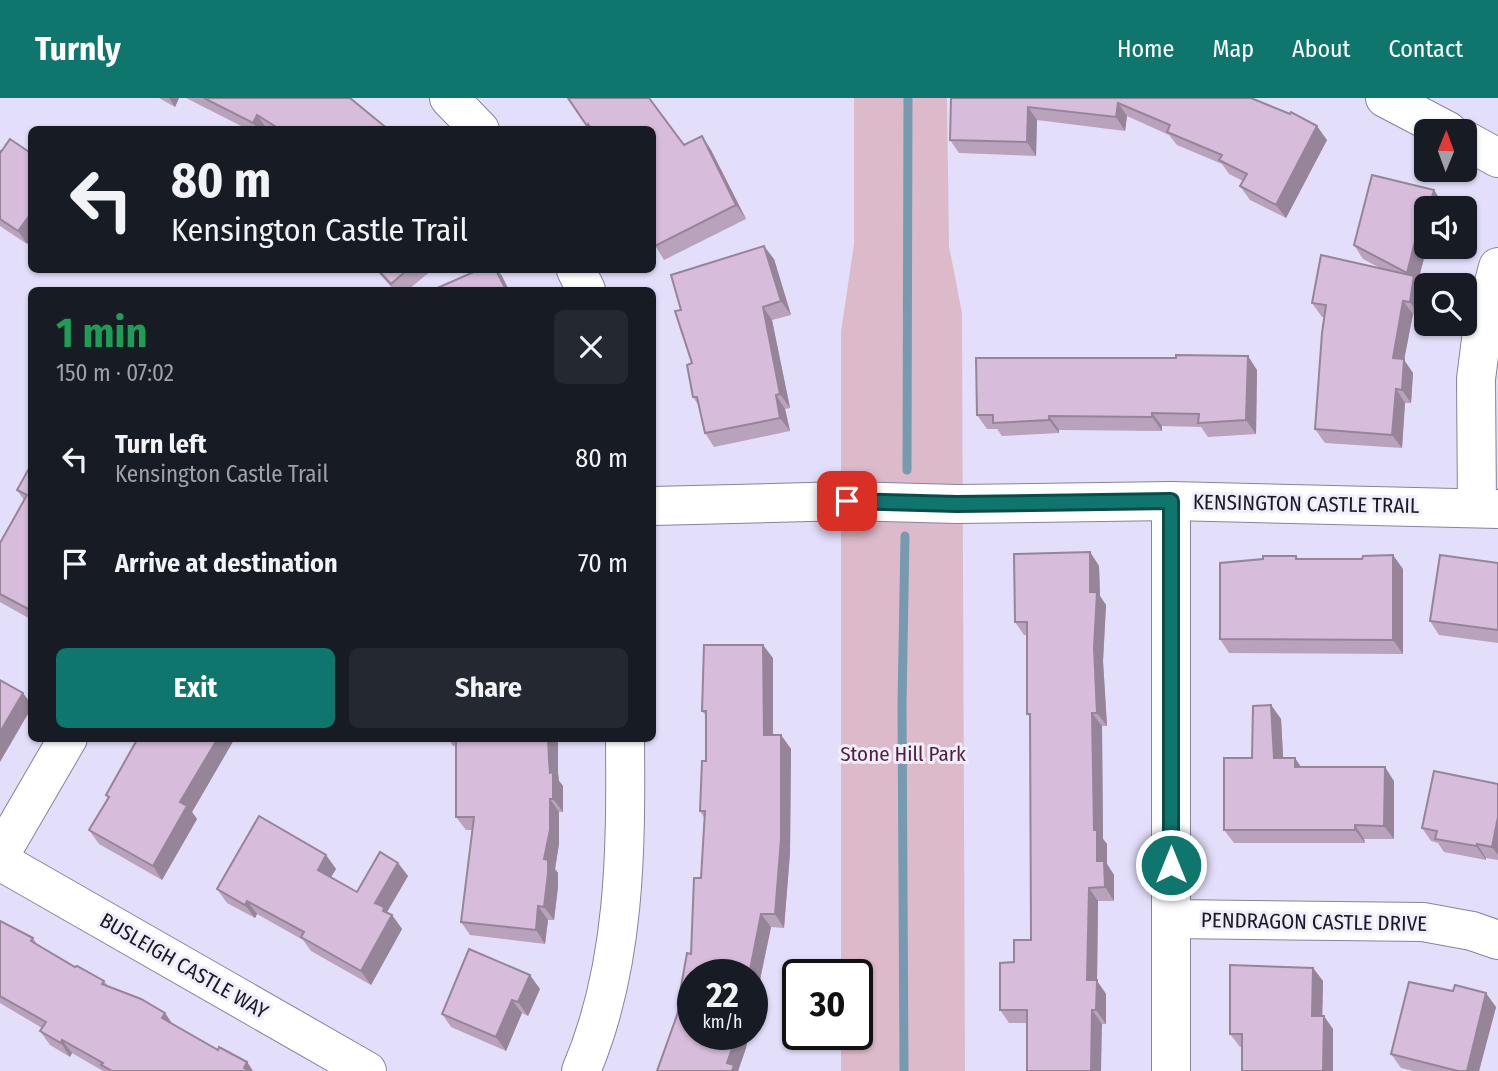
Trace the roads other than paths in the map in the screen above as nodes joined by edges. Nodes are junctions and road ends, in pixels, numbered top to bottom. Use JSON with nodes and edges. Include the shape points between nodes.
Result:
{"nodes":[{"id":1,"x":1385,"y":98,"type":"edge"},
{"id":2,"x":1425,"y":119,"type":"edge"},
{"id":3,"x":1477,"y":147,"type":"edge"},
{"id":4,"x":1498,"y":158,"type":"edge"},
{"id":5,"x":1498,"y":267,"type":"edge"},
{"id":6,"x":1171,"y":501,"type":"junction"},
{"id":7,"x":656,"y":506,"type":"edge"},
{"id":8,"x":1488,"y":509,"type":"edge"},
{"id":9,"x":66,"y":742,"type":"edge"},
{"id":10,"x":625,"y":742,"type":"edge"},
{"id":11,"x":0,"y":855,"type":"edge"},
{"id":12,"x":0,"y":861,"type":"edge"},
{"id":13,"x":1171,"y":919,"type":"junction"},
{"id":14,"x":1498,"y":940,"type":"edge"},
{"id":15,"x":367,"y":1071,"type":"edge"},
{"id":16,"x":581,"y":1071,"type":"edge"},
{"id":17,"x":1171,"y":1071,"type":"edge"}],
"edges":[{"from":1,"to":2,"type":"street"},
{"from":3,"to":4,"type":"street"},
{"from":5,"to":8,"type":"street","via":[[1483,324],[1476,379]]},
{"from":6,"to":7,"type":"street","name":"KENSINGTON CASTLE TRAIL"},
{"from":6,"to":8,"type":"street","name":"KENSINGTON CASTLE TRAIL"},
{"from":6,"to":13,"type":"street"},
{"from":9,"to":11,"type":"street"},
{"from":10,"to":16,"type":"street","via":[[626,825],[616,941],[605,999]]},
{"from":12,"to":15,"type":"street","name":"BUSLEIGH CASTLE WAY"},
{"from":13,"to":14,"type":"street","name":"PENDRAGON CASTLE DRIVE","via":[[1423,922]]},
{"from":13,"to":17,"type":"street"}]}
